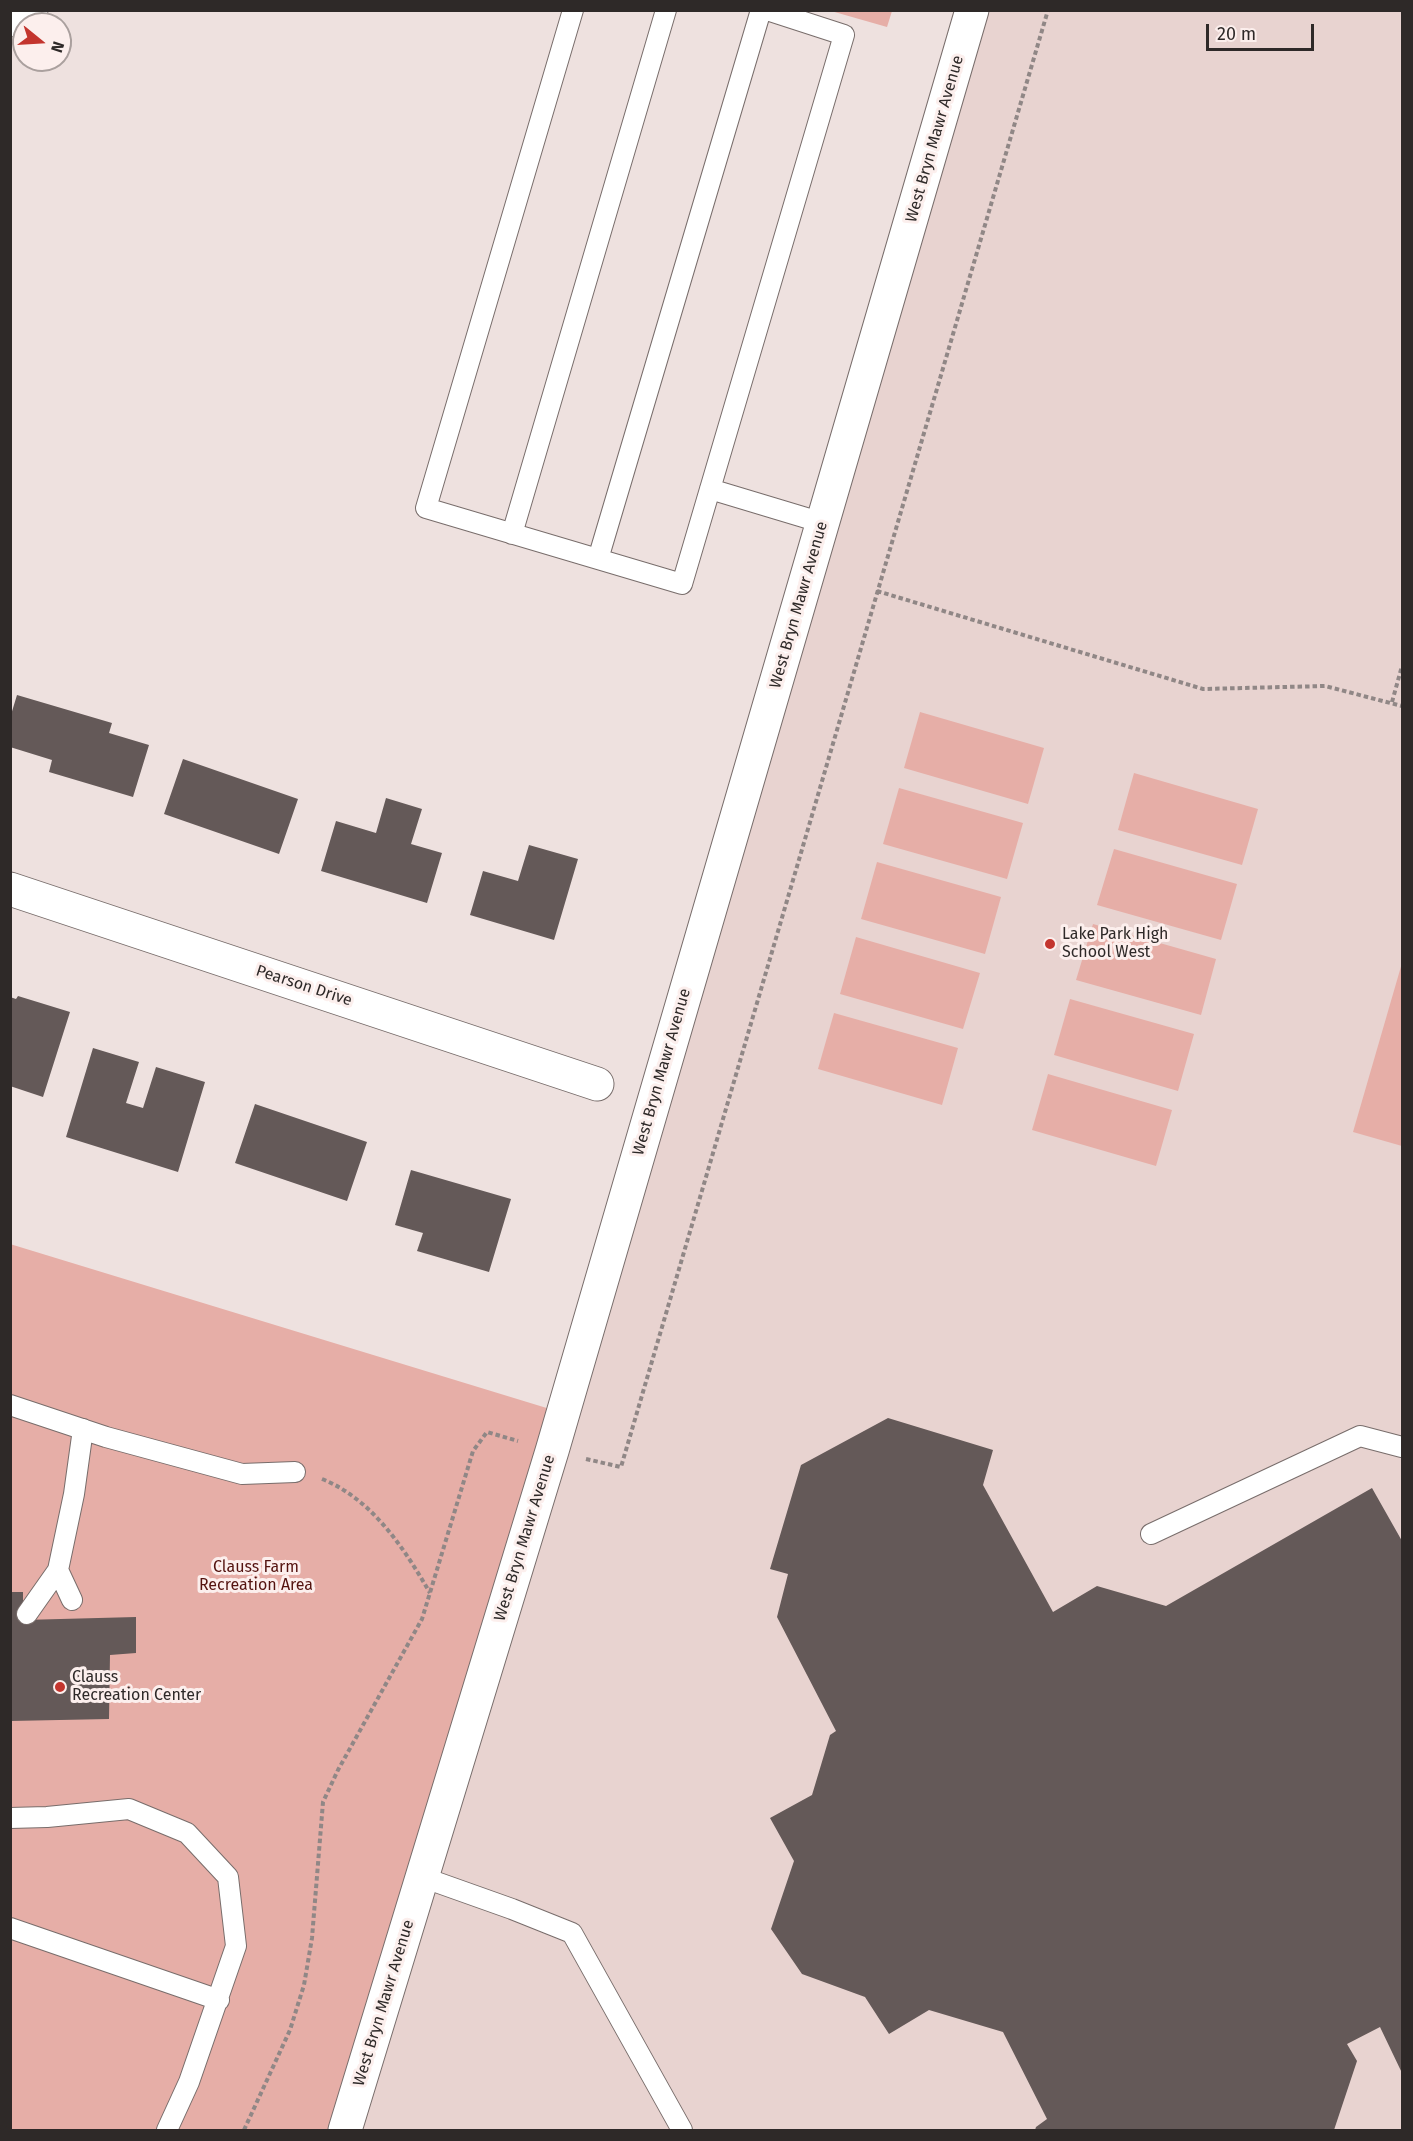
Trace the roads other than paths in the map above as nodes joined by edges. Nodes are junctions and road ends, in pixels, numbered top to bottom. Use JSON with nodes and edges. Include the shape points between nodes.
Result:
{"nodes":[{"id":1,"x":31,"y":10,"type":"edge"},
{"id":2,"x":573,"y":10,"type":"edge"},
{"id":3,"x":666,"y":10,"type":"edge"},
{"id":4,"x":762,"y":10,"type":"edge"},
{"id":5,"x":768,"y":10,"type":"edge"},
{"id":6,"x":972,"y":10,"type":"edge"},
{"id":7,"x":10,"y":20,"type":"edge"},
{"id":8,"x":710,"y":489,"type":"junction"},
{"id":9,"x":823,"y":523,"type":"junction"},
{"id":10,"x":512,"y":534,"type":"junction"},
{"id":11,"x":598,"y":559,"type":"junction"},
{"id":12,"x":10,"y":889,"type":"edge"},
{"id":13,"x":597,"y":1084,"type":"dead end"},
{"id":14,"x":10,"y":1405,"type":"edge"},
{"id":15,"x":83,"y":1429,"type":"junction"},
{"id":16,"x":1402,"y":1447,"type":"edge"},
{"id":17,"x":295,"y":1472,"type":"road end"},
{"id":18,"x":1151,"y":1534,"type":"dead end"},
{"id":19,"x":58,"y":1570,"type":"junction"},
{"id":20,"x":72,"y":1600,"type":"dead end"},
{"id":21,"x":27,"y":1614,"type":"dead end"},
{"id":22,"x":10,"y":1818,"type":"edge"},
{"id":23,"x":422,"y":1877,"type":"junction"},
{"id":24,"x":10,"y":1928,"type":"edge"},
{"id":25,"x":219,"y":2000,"type":"junction"},
{"id":26,"x":167,"y":2130,"type":"edge"},
{"id":27,"x":345,"y":2130,"type":"edge"},
{"id":28,"x":682,"y":2130,"type":"edge"}],
"edges":[{"from":1,"to":7,"type":"street"},
{"from":2,"to":10,"type":"lane","via":[[426,508]]},
{"from":3,"to":10,"type":"lane"},
{"from":4,"to":11,"type":"lane"},
{"from":5,"to":8,"type":"lane","via":[[844,35]]},
{"from":6,"to":9,"type":"street","name":"West Bryn Mawr Avenue"},
{"from":8,"to":9,"type":"lane"},
{"from":8,"to":11,"type":"lane","via":[[682,584]]},
{"from":9,"to":23,"type":"street","name":"West Bryn Mawr Avenue","via":[[552,1451]]},
{"from":10,"to":11,"type":"lane"},
{"from":12,"to":13,"type":"street","name":"Pearson Drive"},
{"from":14,"to":15,"type":"lane"},
{"from":15,"to":17,"type":"lane","via":[[242,1474]]},
{"from":15,"to":19,"type":"lane"},
{"from":16,"to":18,"type":"lane","via":[[1360,1436]]},
{"from":19,"to":20,"type":"lane"},
{"from":19,"to":21,"type":"lane"},
{"from":22,"to":25,"type":"lane","via":[[129,1809],[187,1833],[228,1877],[237,1946]]},
{"from":23,"to":27,"type":"street","name":"West Bryn Mawr Avenue"},
{"from":23,"to":28,"type":"lane","via":[[572,1933]]},
{"from":24,"to":25,"type":"lane"},
{"from":25,"to":26,"type":"lane"}]}
